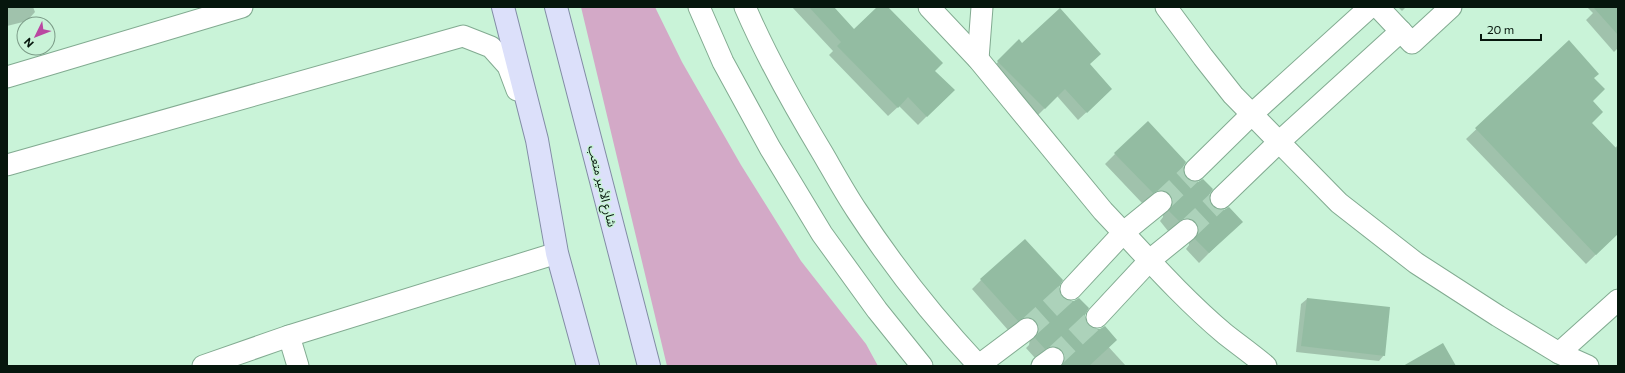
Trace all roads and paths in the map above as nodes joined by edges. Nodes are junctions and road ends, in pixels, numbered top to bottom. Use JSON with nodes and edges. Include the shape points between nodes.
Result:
{"nodes":[{"id":1,"x":503,"y":7,"type":"edge"},
{"id":2,"x":556,"y":7,"type":"edge"},
{"id":3,"x":699,"y":7,"type":"edge"},
{"id":4,"x":745,"y":7,"type":"edge"},
{"id":5,"x":929,"y":7,"type":"edge"},
{"id":6,"x":982,"y":7,"type":"edge"},
{"id":7,"x":1166,"y":7,"type":"edge"},
{"id":8,"x":1370,"y":7,"type":"edge"},
{"id":9,"x":1378,"y":7,"type":"edge"},
{"id":10,"x":1451,"y":7,"type":"edge"},
{"id":11,"x":236,"y":8,"type":"edge"},
{"id":12,"x":1401,"y":31,"type":"junction"},
{"id":13,"x":978,"y":59,"type":"junction"},
{"id":14,"x":7,"y":77,"type":"edge"},
{"id":15,"x":1252,"y":114,"type":"junction"},
{"id":16,"x":537,"y":140,"type":"junction"},
{"id":17,"x":1279,"y":142,"type":"junction"},
{"id":18,"x":7,"y":165,"type":"edge"},
{"id":19,"x":1194,"y":170,"type":"tunnel mouth"},
{"id":20,"x":1221,"y":198,"type":"tunnel mouth"},
{"id":21,"x":1160,"y":202,"type":"tunnel mouth"},
{"id":22,"x":1187,"y":230,"type":"tunnel mouth"},
{"id":23,"x":1124,"y":232,"type":"junction"},
{"id":24,"x":557,"y":253,"type":"junction"},
{"id":25,"x":1150,"y":260,"type":"junction"},
{"id":26,"x":1071,"y":289,"type":"tunnel mouth"},
{"id":27,"x":1618,"y":300,"type":"edge"},
{"id":28,"x":1097,"y":317,"type":"tunnel mouth"},
{"id":29,"x":1026,"y":330,"type":"tunnel mouth"},
{"id":30,"x":289,"y":336,"type":"junction"},
{"id":31,"x":1559,"y":353,"type":"junction"},
{"id":32,"x":203,"y":366,"type":"edge"},
{"id":33,"x":298,"y":366,"type":"edge"},
{"id":34,"x":588,"y":366,"type":"edge"},
{"id":35,"x":649,"y":366,"type":"edge"},
{"id":36,"x":922,"y":366,"type":"edge"},
{"id":37,"x":978,"y":366,"type":"edge"},
{"id":38,"x":1266,"y":366,"type":"edge"},
{"id":39,"x":1588,"y":366,"type":"edge"}],
"edges":[{"from":1,"to":16,"type":"main road"},
{"from":2,"to":35,"type":"main road","name":"شارع الأمير متعب"},
{"from":3,"to":36,"type":"street","via":[[723,62],[818,228],[877,310]]},
{"from":4,"to":37,"type":"street","via":[[761,44],[857,211],[912,288]]},
{"from":5,"to":13,"type":"street"},
{"from":6,"to":13,"type":"street"},
{"from":7,"to":15,"type":"street","via":[[1207,63]]},
{"from":8,"to":15,"type":"street"},
{"from":9,"to":12,"type":"street"},
{"from":10,"to":12,"type":"street","via":[[1412,43]]},
{"from":11,"to":14,"type":"street"},
{"from":12,"to":17,"type":"street"},
{"from":13,"to":23,"type":"street"},
{"from":15,"to":17,"type":"street"},
{"from":15,"to":19,"type":"street"},
{"from":16,"to":18,"type":"street","via":[[508,66],[491,47],[463,36]]},
{"from":16,"to":24,"type":"main road"},
{"from":17,"to":20,"type":"street"},
{"from":17,"to":31,"type":"street","via":[[1340,203],[1416,263]]},
{"from":21,"to":23,"type":"street"},
{"from":22,"to":25,"type":"street"},
{"from":23,"to":25,"type":"street"},
{"from":23,"to":26,"type":"street"},
{"from":24,"to":30,"type":"street"},
{"from":24,"to":34,"type":"main road"},
{"from":25,"to":28,"type":"street"},
{"from":25,"to":38,"type":"street","via":[[1225,334]]},
{"from":27,"to":31,"type":"street"},
{"from":29,"to":37,"type":"street"},
{"from":30,"to":32,"type":"street"},
{"from":30,"to":33,"type":"street"},
{"from":31,"to":39,"type":"street"}]}
